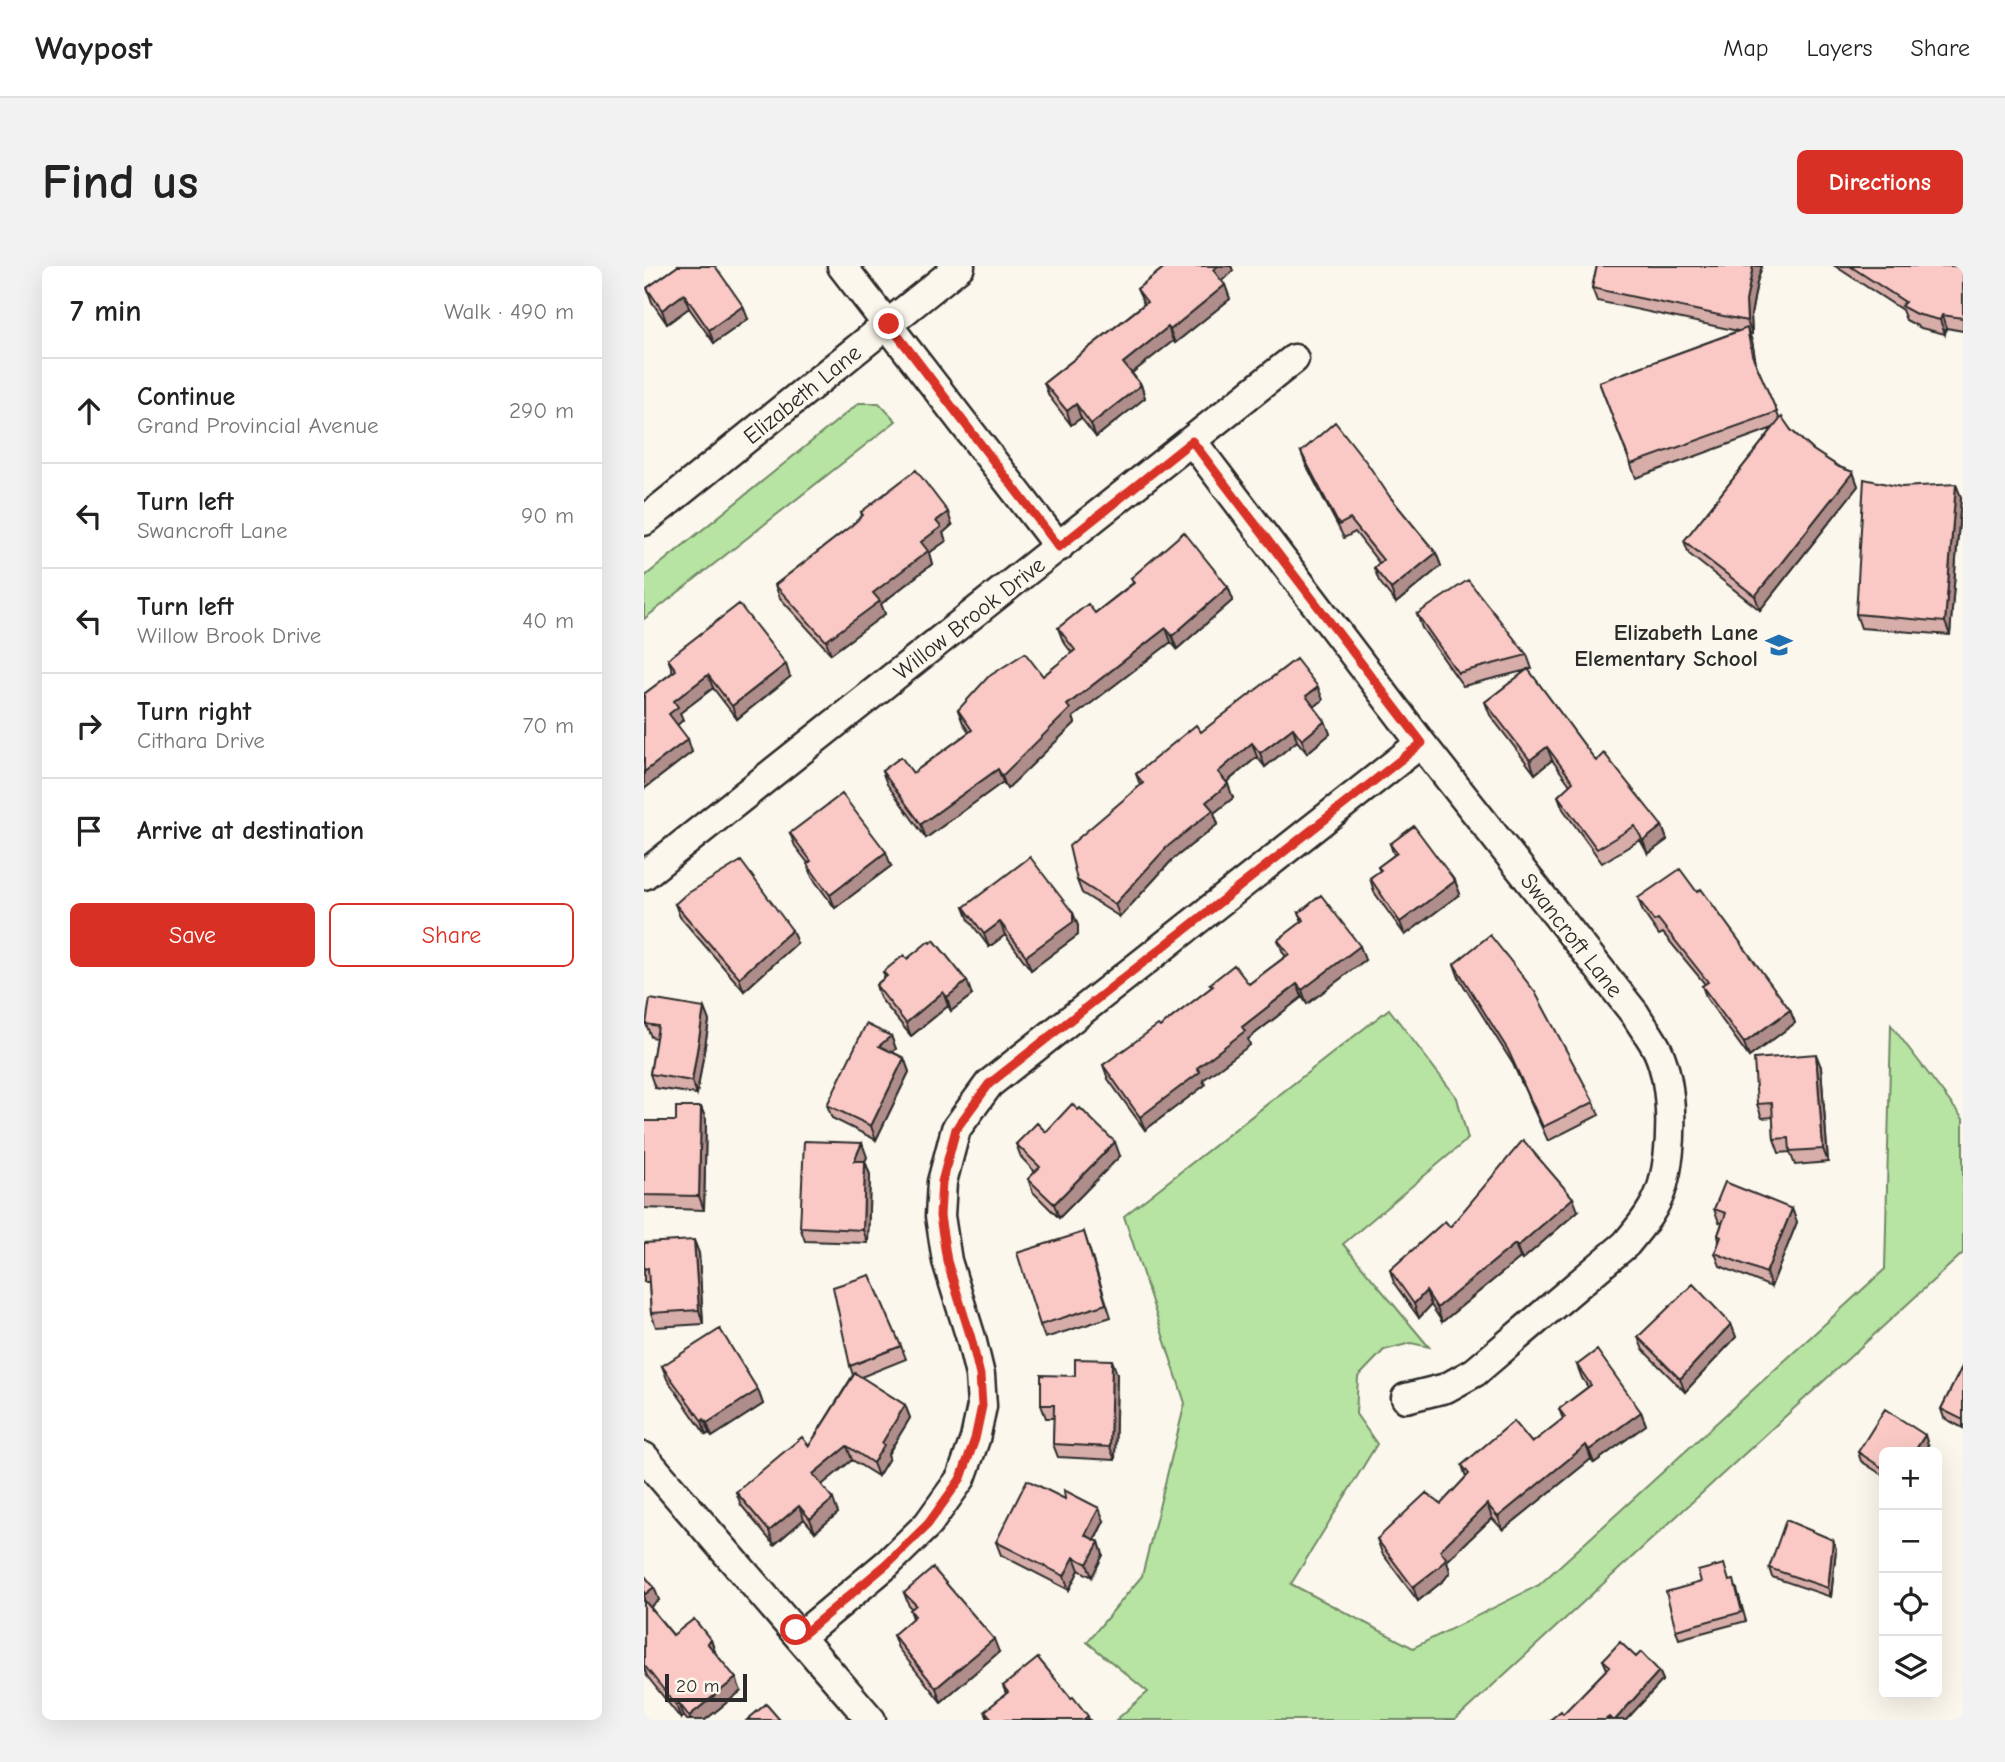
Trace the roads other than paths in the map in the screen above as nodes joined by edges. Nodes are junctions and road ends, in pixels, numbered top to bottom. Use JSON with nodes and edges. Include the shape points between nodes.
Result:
{"nodes":[{"id":1,"x":842,"y":266,"type":"edge"},
{"id":2,"x":960,"y":266,"type":"edge"},
{"id":3,"x":889,"y":324,"type":"junction"},
{"id":4,"x":1294,"y":359,"type":"dead end"},
{"id":5,"x":1192,"y":441,"type":"junction"},
{"id":6,"x":644,"y":522,"type":"edge"},
{"id":7,"x":1059,"y":547,"type":"junction"},
{"id":8,"x":1422,"y":743,"type":"junction"},
{"id":9,"x":644,"y":875,"type":"edge"},
{"id":10,"x":1406,"y":1398,"type":"dead end"},
{"id":11,"x":644,"y":1457,"type":"edge"},
{"id":12,"x":801,"y":1636,"type":"junction"},
{"id":13,"x":871,"y":1720,"type":"edge"}],
"edges":[{"from":1,"to":3,"type":"street"},
{"from":2,"to":3,"type":"street","name":"Elizabeth Lane"},
{"from":3,"to":6,"type":"street","name":"Elizabeth Lane"},
{"from":3,"to":7,"type":"street"},
{"from":4,"to":5,"type":"street","name":"Willow Brook Drive"},
{"from":5,"to":7,"type":"street","name":"Willow Brook Drive"},
{"from":5,"to":8,"type":"street","name":"Swancroft Lane"},
{"from":7,"to":9,"type":"street","name":"Willow Brook Drive"},
{"from":8,"to":10,"type":"street","name":"Swancroft Lane","via":[[1641,1024],[1658,1052],[1669,1094],[1671,1139],[1663,1186],[1646,1220],[1626,1244],[1475,1372],[1446,1388]]},
{"from":8,"to":12,"type":"street","via":[[989,1084],[969,1108],[956,1129],[942,1182],[940,1216],[947,1261],[980,1375],[982,1406],[975,1439],[961,1478],[928,1524]]},
{"from":11,"to":12,"type":"street"},
{"from":12,"to":13,"type":"street"}]}
